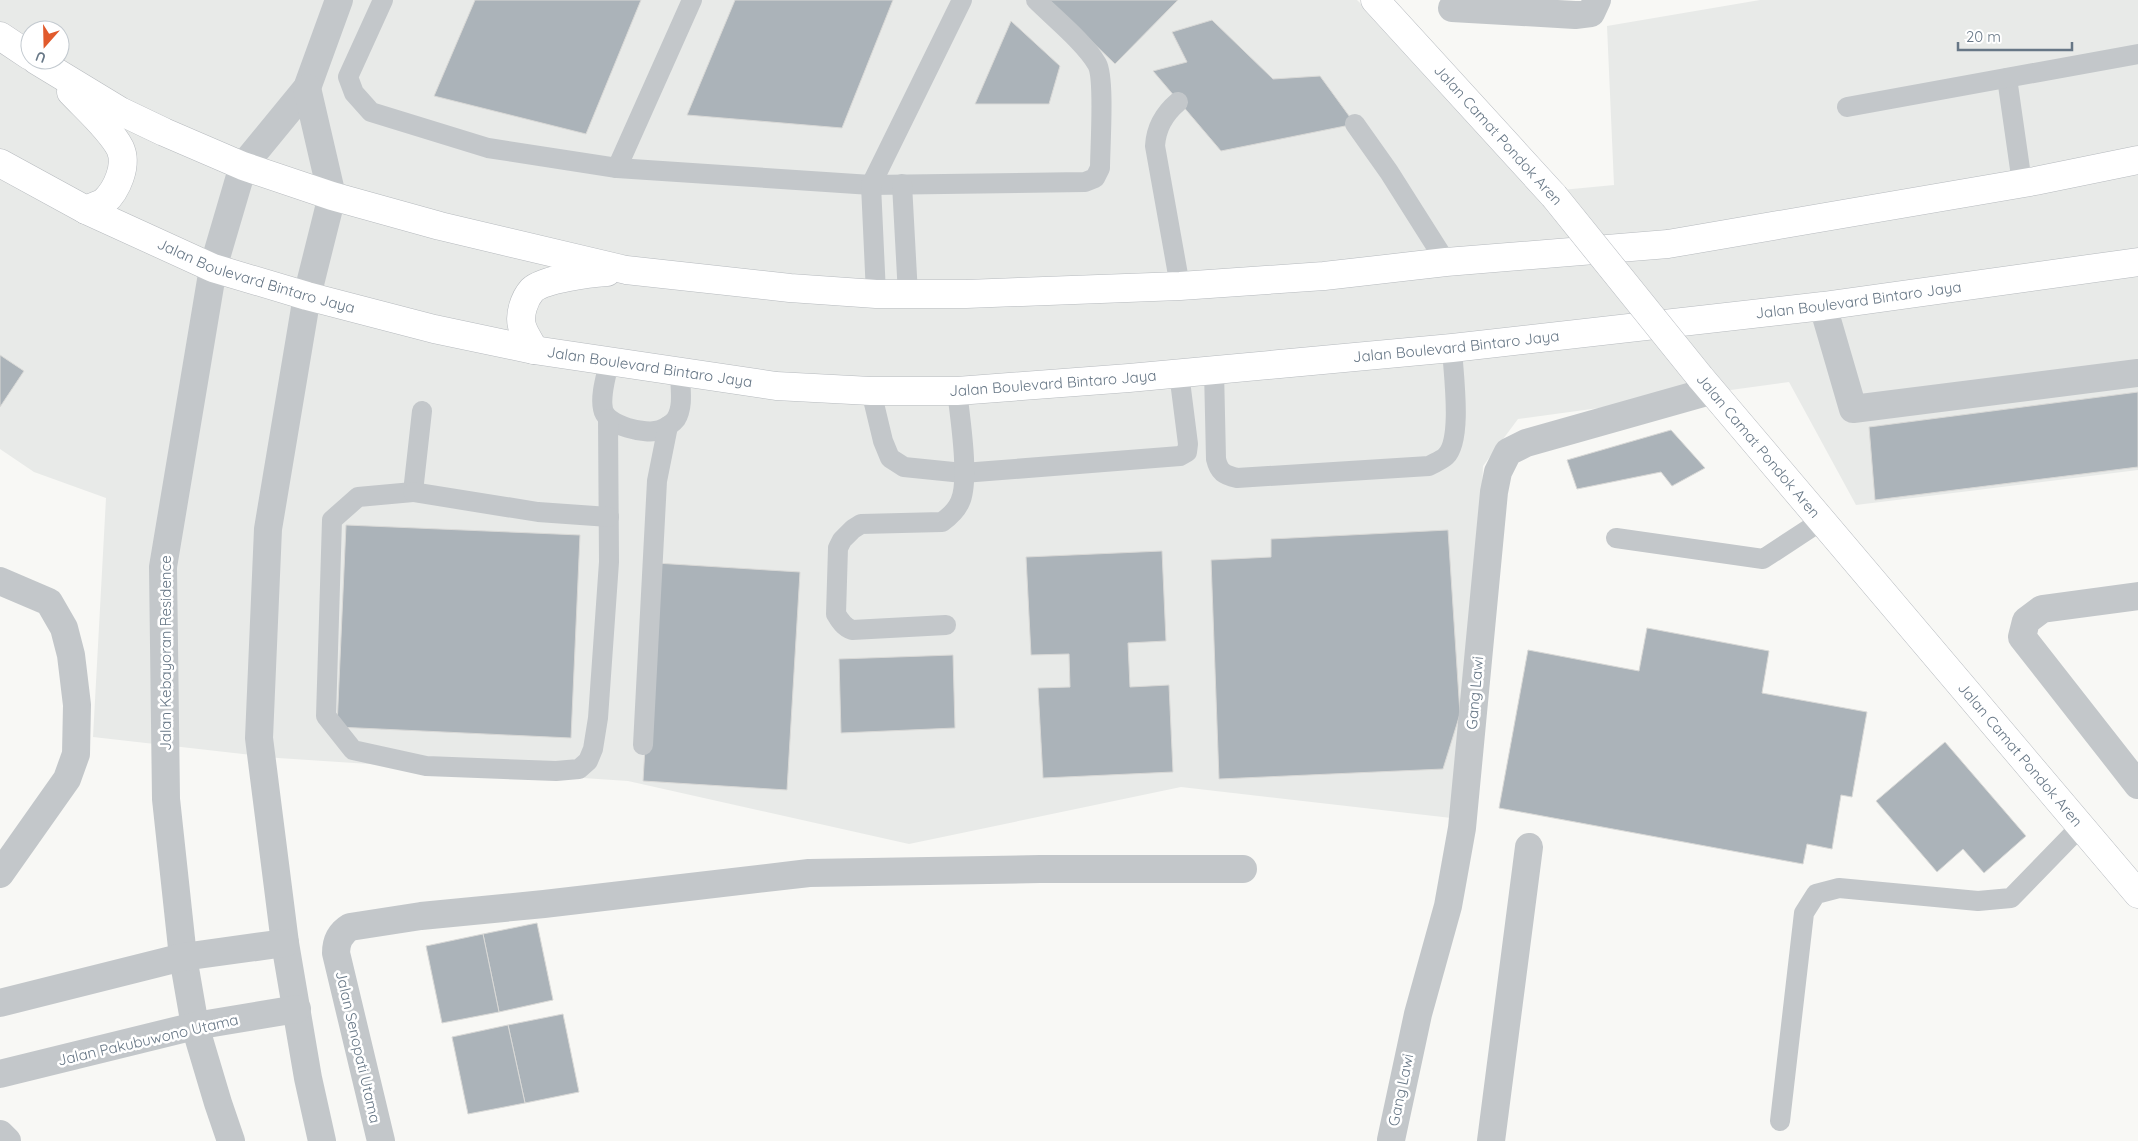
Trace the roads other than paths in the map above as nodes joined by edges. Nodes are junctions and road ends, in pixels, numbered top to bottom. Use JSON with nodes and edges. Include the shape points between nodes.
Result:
{"nodes":[{"id":1,"x":339,"y":0,"type":"edge"},
{"id":2,"x":383,"y":0,"type":"edge"},
{"id":3,"x":692,"y":0,"type":"edge"},
{"id":4,"x":962,"y":0,"type":"edge"},
{"id":5,"x":1036,"y":0,"type":"edge"},
{"id":6,"x":1375,"y":0,"type":"edge"},
{"id":7,"x":1597,"y":1,"type":"edge"},
{"id":8,"x":1452,"y":8,"type":"dead end"},
{"id":9,"x":0,"y":36,"type":"edge"},
{"id":10,"x":20,"y":49,"type":"edge"},
{"id":11,"x":2138,"y":54,"type":"edge"},
{"id":12,"x":47,"y":70,"type":"edge"},
{"id":13,"x":53,"y":70,"type":"edge"},
{"id":14,"x":2014,"y":77,"type":"junction"},
{"id":15,"x":307,"y":88,"type":"junction"},
{"id":16,"x":1178,"y":102,"type":"dead end"},
{"id":17,"x":1847,"y":107,"type":"dead end"},
{"id":18,"x":1355,"y":124,"type":"dead end"},
{"id":19,"x":2138,"y":160,"type":"edge"},
{"id":20,"x":0,"y":163,"type":"edge"},
{"id":21,"x":243,"y":166,"type":"junction"},
{"id":22,"x":617,"y":168,"type":"junction"},
{"id":23,"x":2029,"y":182,"type":"junction"},
{"id":24,"x":902,"y":184,"type":"junction"},
{"id":25,"x":871,"y":185,"type":"junction"},
{"id":26,"x":332,"y":196,"type":"junction"},
{"id":27,"x":86,"y":210,"type":"junction"},
{"id":28,"x":1446,"y":262,"type":"junction"},
{"id":29,"x":2138,"y":262,"type":"edge"},
{"id":30,"x":213,"y":268,"type":"junction"},
{"id":31,"x":626,"y":270,"type":"junction"},
{"id":32,"x":1180,"y":286,"type":"junction"},
{"id":33,"x":876,"y":294,"type":"junction"},
{"id":34,"x":908,"y":295,"type":"junction"},
{"id":35,"x":306,"y":296,"type":"junction"},
{"id":36,"x":1823,"y":306,"type":"junction"},
{"id":37,"x":1452,"y":348,"type":"junction"},
{"id":38,"x":534,"y":350,"type":"junction"},
{"id":39,"x":608,"y":363,"type":"junction"},
{"id":40,"x":1214,"y":370,"type":"junction"},
{"id":41,"x":680,"y":373,"type":"junction"},
{"id":42,"x":1179,"y":373,"type":"junction"},
{"id":43,"x":2138,"y":373,"type":"edge"},
{"id":44,"x":1705,"y":384,"type":"junction"},
{"id":45,"x":871,"y":391,"type":"junction"},
{"id":46,"x":957,"y":391,"type":"junction"},
{"id":47,"x":422,"y":411,"type":"dead end"},
{"id":48,"x":608,"y":419,"type":"junction"},
{"id":49,"x":668,"y":426,"type":"junction"},
{"id":50,"x":963,"y":473,"type":"junction"},
{"id":51,"x":413,"y":492,"type":"junction"},
{"id":52,"x":608,"y":517,"type":"junction"},
{"id":53,"x":1821,"y":521,"type":"junction"},
{"id":54,"x":1616,"y":538,"type":"dead end"},
{"id":55,"x":0,"y":581,"type":"edge"},
{"id":56,"x":2138,"y":596,"type":"edge"},
{"id":57,"x":946,"y":625,"type":"dead end"},
{"id":58,"x":643,"y":745,"type":"dead end"},
{"id":59,"x":2138,"y":785,"type":"edge"},
{"id":60,"x":2080,"y":826,"type":"junction"},
{"id":61,"x":1529,"y":847,"type":"dead end"},
{"id":62,"x":1243,"y":869,"type":"dead end"},
{"id":63,"x":0,"y":874,"type":"edge"},
{"id":64,"x":2138,"y":894,"type":"edge"},
{"id":65,"x":285,"y":943,"type":"junction"},
{"id":66,"x":184,"y":957,"type":"junction"},
{"id":67,"x":0,"y":1003,"type":"edge"},
{"id":68,"x":297,"y":1009,"type":"junction"},
{"id":69,"x":195,"y":1026,"type":"junction"},
{"id":70,"x":0,"y":1074,"type":"edge"},
{"id":71,"x":1780,"y":1121,"type":"dead end"},
{"id":72,"x":0,"y":1134,"type":"edge"},
{"id":73,"x":1391,"y":1140,"type":"dead end"},
{"id":74,"x":7,"y":1141,"type":"edge"},
{"id":75,"x":231,"y":1141,"type":"edge"},
{"id":76,"x":322,"y":1141,"type":"edge"},
{"id":77,"x":380,"y":1141,"type":"edge"},
{"id":78,"x":1490,"y":1141,"type":"edge"}],
"edges":[{"from":1,"to":15,"type":"street"},
{"from":2,"to":22,"type":"lane","via":[[348,77],[354,93],[371,112],[488,148]]},
{"from":3,"to":22,"type":"lane"},
{"from":4,"to":25,"type":"lane"},
{"from":5,"to":24,"type":"lane","via":[[1098,66],[1101,81],[1100,168],[1095,178],[1085,182]]},
{"from":6,"to":44,"type":"main road","name":"Jalan Camat Pondok Aren","bridge":true,"via":[[1554,196]]},
{"from":7,"to":8,"type":"street","via":[[1591,13],[1574,15]]},
{"from":9,"to":10,"type":"main road"},
{"from":11,"to":14,"type":"lane"},
{"from":12,"to":27,"type":"main road","via":[[104,128],[120,149],[123,167],[117,183],[103,202]]},
{"from":13,"to":21,"type":"main road","via":[[120,111]]},
{"from":14,"to":17,"type":"lane"},
{"from":14,"to":23,"type":"lane"},
{"from":15,"to":21,"type":"street"},
{"from":15,"to":26,"type":"street"},
{"from":16,"to":32,"type":"lane","via":[[1167,112],[1155,137],[1155,146]]},
{"from":18,"to":28,"type":"lane"},
{"from":19,"to":23,"type":"main road"},
{"from":20,"to":27,"type":"main road","name":"Jalan Boulevard Bintaro Jaya"},
{"from":21,"to":26,"type":"main road"},
{"from":21,"to":30,"type":"street","name":"Jalan Kebayoran Residence"},
{"from":22,"to":25,"type":"lane"},
{"from":23,"to":28,"type":"main road","via":[[1668,244]]},
{"from":24,"to":25,"type":"lane"},
{"from":24,"to":34,"type":"lane"},
{"from":25,"to":33,"type":"lane"},
{"from":26,"to":31,"type":"main road","via":[[440,226]]},
{"from":26,"to":35,"type":"street"},
{"from":27,"to":30,"type":"main road","name":"Jalan Boulevard Bintaro Jaya"},
{"from":28,"to":32,"type":"main road","via":[[1324,276]]},
{"from":29,"to":36,"type":"main road","name":"Jalan Boulevard Bintaro Jaya"},
{"from":30,"to":35,"type":"main road","name":"Jalan Boulevard Bintaro Jaya"},
{"from":30,"to":66,"type":"street","name":"Jalan Kebayoran Residence","via":[[163,567],[166,799]]},
{"from":31,"to":33,"type":"main road"},
{"from":31,"to":38,"type":"main road","via":[[585,274],[532,290],[522,307],[522,326]]},
{"from":32,"to":34,"type":"main road"},
{"from":33,"to":34,"type":"main road"},
{"from":35,"to":38,"type":"main road","name":"Jalan Boulevard Bintaro Jaya","via":[[434,329]]},
{"from":35,"to":65,"type":"street","via":[[268,530],[259,738]]},
{"from":36,"to":37,"type":"main road","name":"Jalan Boulevard Bintaro Jaya"},
{"from":36,"to":43,"type":"street","via":[[1853,409]]},
{"from":37,"to":40,"type":"main road","name":"Jalan Boulevard Bintaro Jaya"},
{"from":37,"to":40,"type":"lane","via":[[1456,430],[1453,445],[1446,456],[1429,466],[1237,478],[1225,475],[1218,469],[1216,459]]},
{"from":38,"to":39,"type":"main road","name":"Jalan Boulevard Bintaro Jaya"},
{"from":39,"to":41,"type":"main road","name":"Jalan Boulevard Bintaro Jaya"},
{"from":39,"to":48,"type":"lane","via":[[603,403]]},
{"from":40,"to":42,"type":"main road","name":"Jalan Boulevard Bintaro Jaya"},
{"from":41,"to":45,"type":"main road","name":"Jalan Boulevard Bintaro Jaya","via":[[776,386]]},
{"from":41,"to":49,"type":"lane","via":[[680,408],[676,419]]},
{"from":42,"to":46,"type":"main road","name":"Jalan Boulevard Bintaro Jaya"},
{"from":42,"to":50,"type":"lane","via":[[1188,444],[1187,452],[1180,456]]},
{"from":44,"to":53,"type":"main road","name":"Jalan Camat Pondok Aren"},
{"from":44,"to":73,"type":"street","name":"Gang Lawi","via":[[1526,443],[1508,452],[1498,472],[1462,828],[1448,906],[1418,1014]]},
{"from":45,"to":46,"type":"main road","name":"Jalan Boulevard Bintaro Jaya"},
{"from":45,"to":50,"type":"lane","via":[[882,440],[890,458],[904,467]]},
{"from":46,"to":50,"type":"lane"},
{"from":47,"to":51,"type":"lane"},
{"from":48,"to":49,"type":"lane","via":[[647,431],[659,431]]},
{"from":48,"to":52,"type":"lane"},
{"from":49,"to":58,"type":"lane","via":[[657,480]]},
{"from":50,"to":57,"type":"lane","via":[[960,503],[942,522],[861,524],[847,534],[838,548],[836,614],[848,628]]},
{"from":51,"to":52,"type":"lane","via":[[538,512]]},
{"from":51,"to":52,"type":"lane","via":[[358,497],[332,520],[326,716],[353,750],[426,766],[556,770],[580,769],[588,761],[598,718],[609,562]]},
{"from":53,"to":54,"type":"lane","via":[[1763,559]]},
{"from":53,"to":60,"type":"main road","name":"Jalan Camat Pondok Aren"},
{"from":55,"to":63,"type":"street","via":[[48,602],[64,628],[77,705],[76,754],[67,779]]},
{"from":56,"to":59,"type":"street","via":[[2042,609],[2026,621],[2022,637]]},
{"from":60,"to":64,"type":"main road","name":"Jalan Camat Pondok Aren"},
{"from":60,"to":71,"type":"lane","via":[[2011,898],[1978,901],[1839,888],[1816,894],[1804,913]]},
{"from":61,"to":78,"type":"street"},
{"from":62,"to":77,"type":"street","name":"Jalan Senopati Utama","via":[[809,873],[421,916],[350,927],[342,931],[336,953]]},
{"from":65,"to":66,"type":"street"},
{"from":65,"to":68,"type":"street"},
{"from":66,"to":67,"type":"street"},
{"from":66,"to":69,"type":"street","name":"Jalan Kebayoran Residence"},
{"from":68,"to":69,"type":"street","name":"Jalan Pakubuwono Utama"},
{"from":68,"to":76,"type":"street"},
{"from":69,"to":70,"type":"street","name":"Jalan Pakubuwono Utama"},
{"from":69,"to":75,"type":"street","name":"Jalan Kebayoran Residence"},
{"from":72,"to":74,"type":"street"}]}
